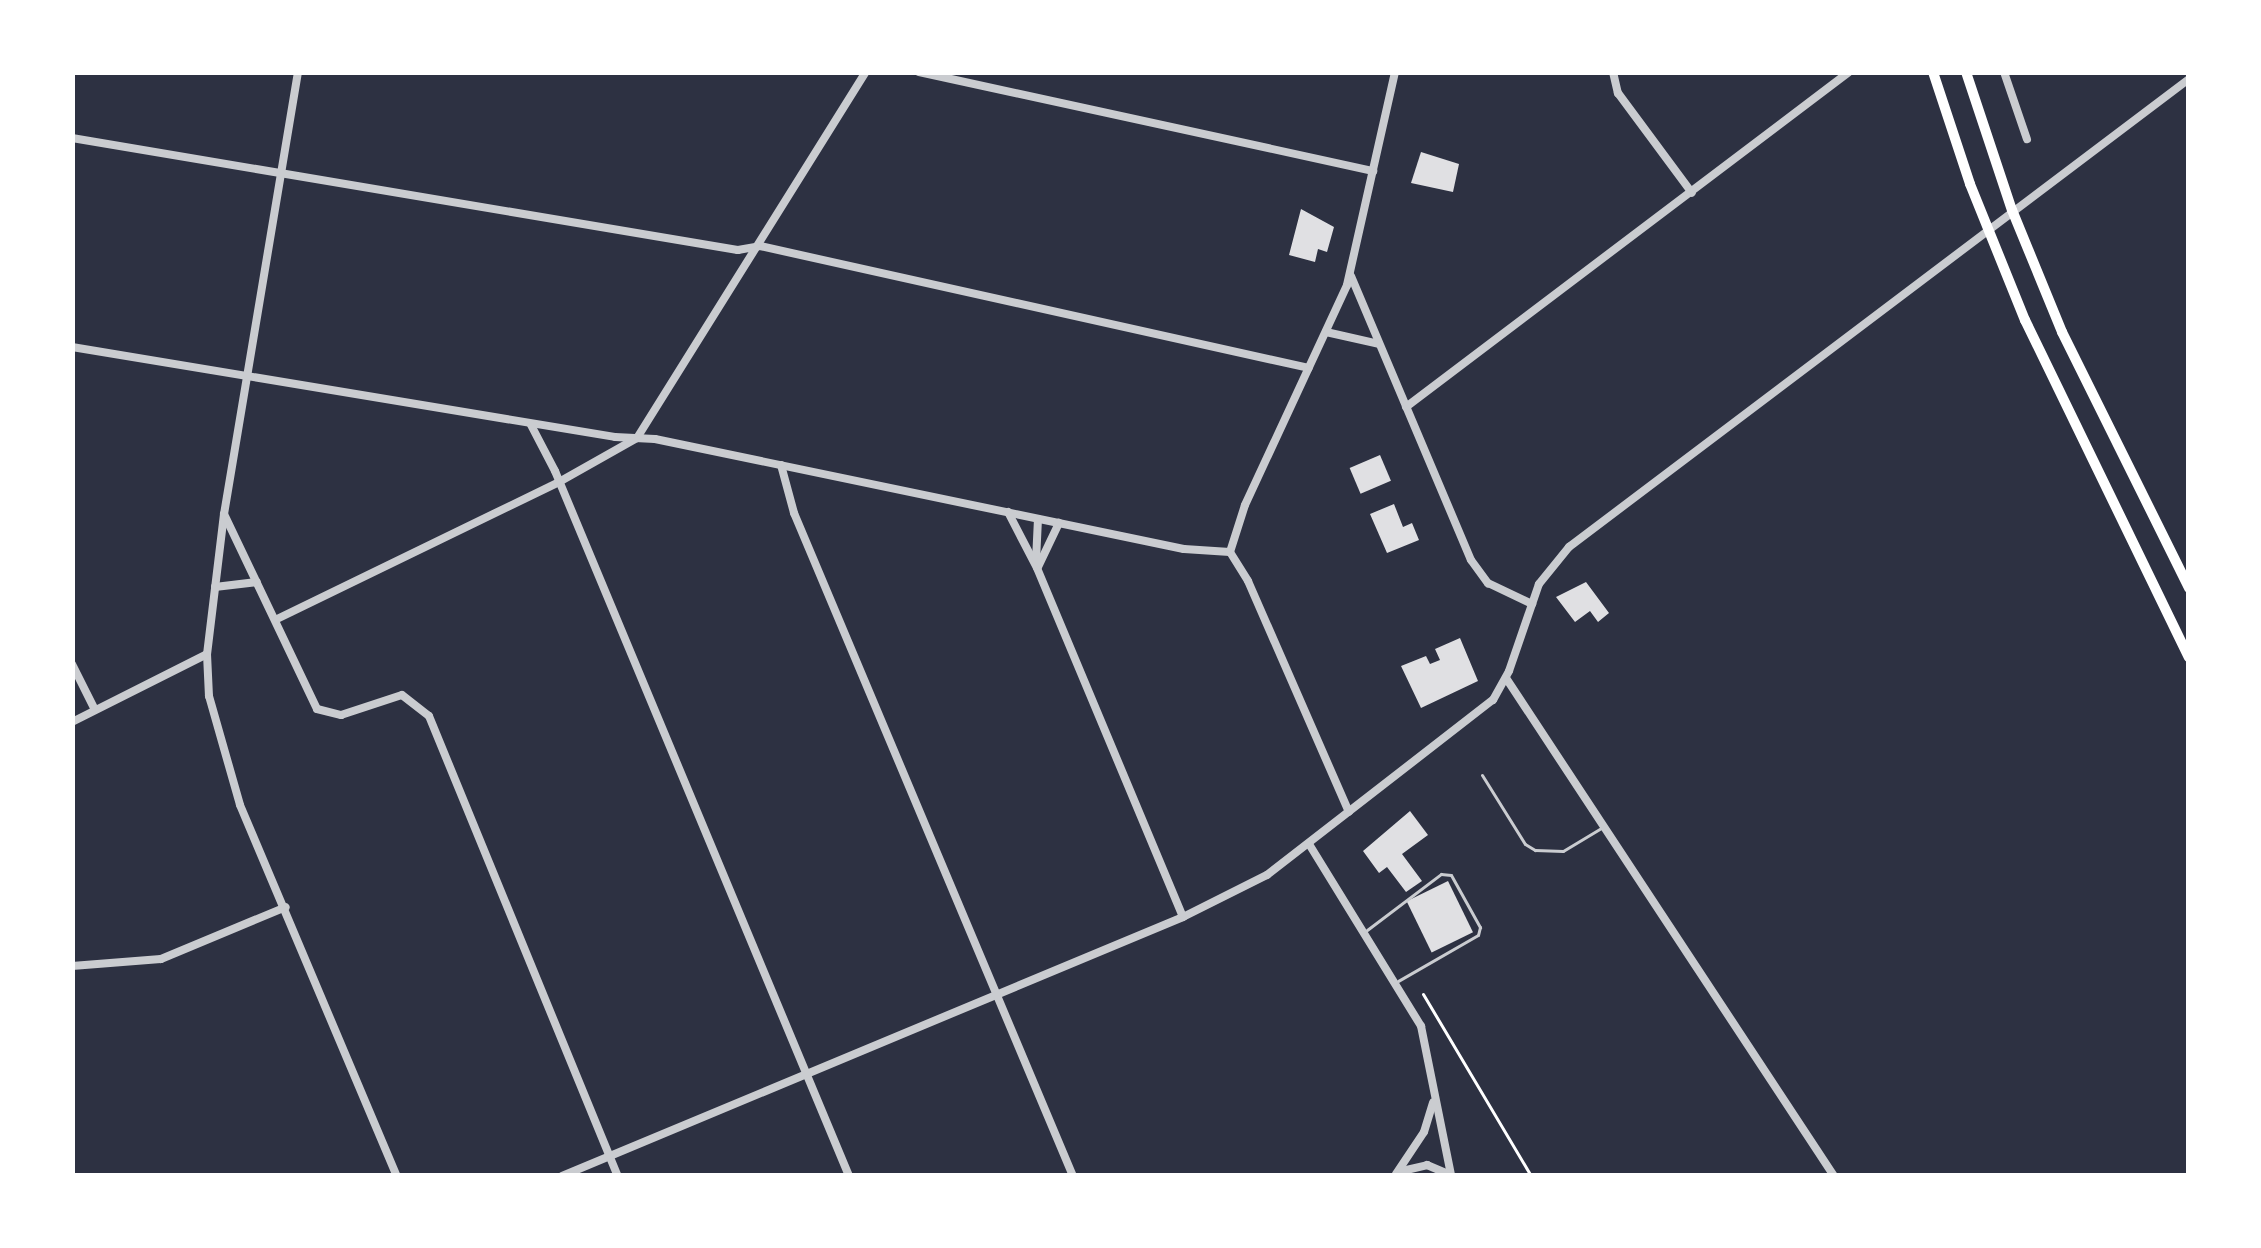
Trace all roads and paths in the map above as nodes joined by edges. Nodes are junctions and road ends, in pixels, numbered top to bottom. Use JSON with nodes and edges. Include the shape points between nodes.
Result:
{"nodes":[{"id":1,"x":298,"y":72,"type":"edge"},
{"id":2,"x":866,"y":72,"type":"edge"},
{"id":3,"x":919,"y":72,"type":"edge"},
{"id":4,"x":1395,"y":72,"type":"edge"},
{"id":5,"x":1613,"y":72,"type":"edge"},
{"id":6,"x":1849,"y":72,"type":"edge"},
{"id":7,"x":1933,"y":72,"type":"edge"},
{"id":8,"x":1966,"y":72,"type":"edge"},
{"id":9,"x":2003,"y":72,"type":"edge"},
{"id":10,"x":2189,"y":79,"type":"edge"},
{"id":11,"x":72,"y":138,"type":"edge"},
{"id":12,"x":2027,"y":139,"type":"dead end"},
{"id":13,"x":1373,"y":171,"type":"junction"},
{"id":14,"x":281,"y":174,"type":"junction"},
{"id":15,"x":1692,"y":193,"type":"junction"},
{"id":16,"x":2012,"y":210,"type":"junction"},
{"id":17,"x":1987,"y":228,"type":"junction"},
{"id":18,"x":760,"y":246,"type":"junction"},
{"id":19,"x":1351,"y":275,"type":"junction"},
{"id":20,"x":1326,"y":332,"type":"junction"},
{"id":21,"x":1380,"y":344,"type":"junction"},
{"id":22,"x":72,"y":347,"type":"edge"},
{"id":23,"x":1309,"y":368,"type":"junction"},
{"id":24,"x":246,"y":376,"type":"junction"},
{"id":25,"x":1406,"y":407,"type":"junction"},
{"id":26,"x":530,"y":423,"type":"junction"},
{"id":27,"x":637,"y":438,"type":"junction"},
{"id":28,"x":781,"y":465,"type":"junction"},
{"id":29,"x":560,"y":482,"type":"junction"},
{"id":30,"x":1008,"y":512,"type":"junction"},
{"id":31,"x":224,"y":514,"type":"junction"},
{"id":32,"x":1038,"y":519,"type":"junction"},
{"id":33,"x":1059,"y":523,"type":"junction"},
{"id":34,"x":1230,"y":552,"type":"junction"},
{"id":35,"x":1037,"y":568,"type":"junction"},
{"id":36,"x":259,"y":583,"type":"junction"},
{"id":37,"x":215,"y":587,"type":"junction"},
{"id":38,"x":2189,"y":588,"type":"edge"},
{"id":39,"x":1532,"y":604,"type":"junction"},
{"id":40,"x":277,"y":619,"type":"junction"},
{"id":41,"x":207,"y":654,"type":"junction"},
{"id":42,"x":2189,"y":657,"type":"edge"},
{"id":43,"x":72,"y":664,"type":"edge"},
{"id":44,"x":1506,"y":678,"type":"junction"},
{"id":45,"x":95,"y":710,"type":"junction"},
{"id":46,"x":72,"y":722,"type":"edge"},
{"id":47,"x":1482,"y":775,"type":"dead end"},
{"id":48,"x":1349,"y":812,"type":"junction"},
{"id":49,"x":1605,"y":826,"type":"junction"},
{"id":50,"x":1309,"y":844,"type":"junction"},
{"id":51,"x":286,"y":907,"type":"junction"},
{"id":52,"x":1183,"y":917,"type":"junction"},
{"id":53,"x":1366,"y":931,"type":"junction"},
{"id":54,"x":72,"y":966,"type":"edge"},
{"id":55,"x":1398,"y":981,"type":"junction"},
{"id":56,"x":996,"y":994,"type":"junction"},
{"id":57,"x":1423,"y":994,"type":"dead end"},
{"id":58,"x":806,"y":1075,"type":"junction"},
{"id":59,"x":1436,"y":1091,"type":"junction"},
{"id":60,"x":612,"y":1155,"type":"junction"},
{"id":61,"x":1395,"y":1175,"type":"edge"},
{"id":62,"x":397,"y":1176,"type":"edge"},
{"id":63,"x":562,"y":1176,"type":"edge"},
{"id":64,"x":618,"y":1176,"type":"edge"},
{"id":65,"x":848,"y":1176,"type":"edge"},
{"id":66,"x":1072,"y":1176,"type":"edge"},
{"id":67,"x":1451,"y":1176,"type":"edge"},
{"id":68,"x":1532,"y":1176,"type":"edge"},
{"id":69,"x":1834,"y":1176,"type":"edge"}],
"edges":[{"from":1,"to":14,"type":"street"},
{"from":2,"to":18,"type":"street"},
{"from":3,"to":13,"type":"street"},
{"from":4,"to":13,"type":"street"},
{"from":5,"to":15,"type":"street","via":[[1618,93]]},
{"from":6,"to":15,"type":"street"},
{"from":7,"to":17,"type":"main road"},
{"from":8,"to":16,"type":"main road"},
{"from":9,"to":12,"type":"street"},
{"from":10,"to":16,"type":"street"},
{"from":11,"to":14,"type":"street"},
{"from":13,"to":19,"type":"street"},
{"from":14,"to":18,"type":"street","via":[[738,250]]},
{"from":14,"to":24,"type":"street"},
{"from":15,"to":25,"type":"street"},
{"from":16,"to":17,"type":"street"},
{"from":16,"to":38,"type":"main road","via":[[2079,369]]},
{"from":17,"to":39,"type":"street","via":[[1551,566]]},
{"from":17,"to":42,"type":"main road","via":[[2079,439]]},
{"from":18,"to":23,"type":"street"},
{"from":18,"to":27,"type":"street"},
{"from":19,"to":20,"type":"street"},
{"from":19,"to":21,"type":"street"},
{"from":20,"to":21,"type":"street"},
{"from":20,"to":23,"type":"street"},
{"from":21,"to":25,"type":"street"},
{"from":22,"to":24,"type":"street"},
{"from":23,"to":34,"type":"street"},
{"from":24,"to":26,"type":"street"},
{"from":24,"to":31,"type":"street"},
{"from":25,"to":39,"type":"street","via":[[1475,567],[1494,587]]},
{"from":26,"to":27,"type":"street"},
{"from":26,"to":29,"type":"street"},
{"from":27,"to":28,"type":"street"},
{"from":27,"to":29,"type":"street"},
{"from":28,"to":30,"type":"street"},
{"from":28,"to":56,"type":"street","via":[[794,513]]},
{"from":29,"to":40,"type":"street"},
{"from":29,"to":58,"type":"street"},
{"from":30,"to":32,"type":"street"},
{"from":30,"to":35,"type":"street"},
{"from":31,"to":36,"type":"street"},
{"from":31,"to":37,"type":"street"},
{"from":32,"to":33,"type":"street"},
{"from":32,"to":35,"type":"street"},
{"from":33,"to":34,"type":"street"},
{"from":33,"to":35,"type":"street"},
{"from":34,"to":48,"type":"street"},
{"from":35,"to":52,"type":"street"},
{"from":36,"to":37,"type":"street"},
{"from":36,"to":40,"type":"street"},
{"from":37,"to":41,"type":"street"},
{"from":39,"to":44,"type":"street"},
{"from":40,"to":60,"type":"street","via":[[316,709],[341,715],[402,695],[429,716]]},
{"from":41,"to":45,"type":"street"},
{"from":41,"to":51,"type":"street","via":[[215,733]]},
{"from":43,"to":45,"type":"street"},
{"from":44,"to":48,"type":"street","via":[[1477,715]]},
{"from":44,"to":49,"type":"street"},
{"from":45,"to":46,"type":"street"},
{"from":47,"to":49,"type":"lane","via":[[1535,850],[1563,851]]},
{"from":48,"to":50,"type":"street"},
{"from":49,"to":69,"type":"street"},
{"from":50,"to":52,"type":"street","via":[[1232,896]]},
{"from":50,"to":53,"type":"street"},
{"from":51,"to":54,"type":"street","via":[[161,959]]},
{"from":51,"to":62,"type":"street"},
{"from":52,"to":56,"type":"street"},
{"from":53,"to":55,"type":"street"},
{"from":53,"to":55,"type":"lane","via":[[1441,874],[1451,875],[1478,935]]},
{"from":55,"to":59,"type":"street","via":[[1421,1026]]},
{"from":56,"to":58,"type":"street"},
{"from":56,"to":66,"type":"street"},
{"from":57,"to":68,"type":"path"},
{"from":58,"to":60,"type":"street"},
{"from":58,"to":65,"type":"street"},
{"from":59,"to":61,"type":"street","via":[[1424,1132]]},
{"from":59,"to":67,"type":"street"},
{"from":60,"to":63,"type":"street"},
{"from":60,"to":64,"type":"street"},
{"from":61,"to":67,"type":"street","via":[[1424,1165]]}]}
